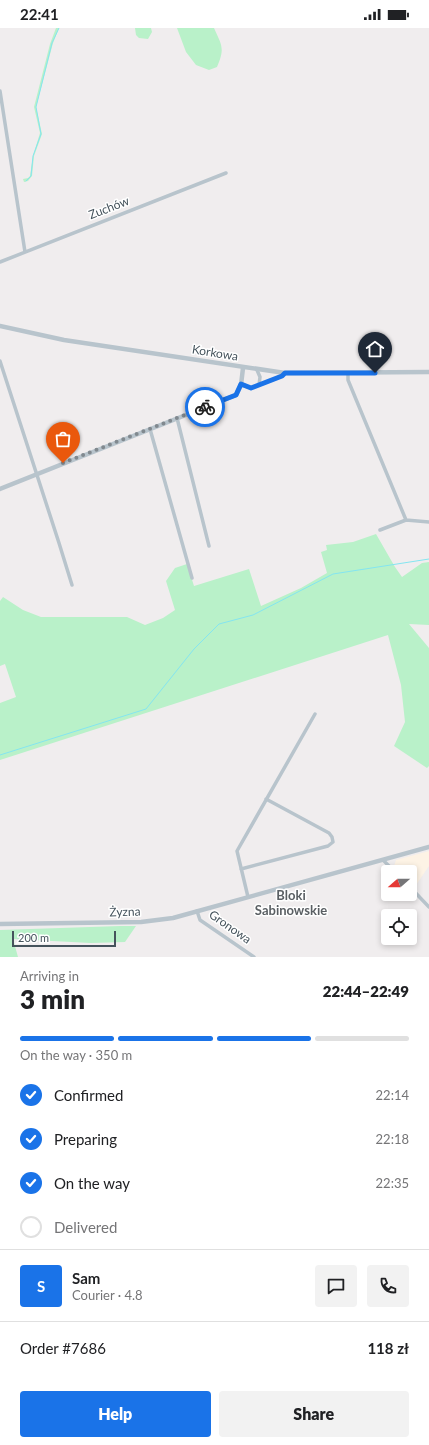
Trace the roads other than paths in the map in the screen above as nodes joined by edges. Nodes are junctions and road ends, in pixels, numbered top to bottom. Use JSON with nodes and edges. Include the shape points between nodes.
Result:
{"nodes":[{"id":1,"x":0,"y":91,"type":"edge"},
{"id":2,"x":226,"y":173,"type":"dead end"},
{"id":3,"x":25,"y":252,"type":"junction"},
{"id":4,"x":0,"y":262,"type":"edge"},
{"id":5,"x":0,"y":326,"type":"edge"},
{"id":6,"x":0,"y":361,"type":"edge"},
{"id":7,"x":243,"y":368,"type":"junction"},
{"id":8,"x":257,"y":370,"type":"junction"},
{"id":9,"x":429,"y":372,"type":"edge"},
{"id":10,"x":285,"y":373,"type":"junction"},
{"id":11,"x":348,"y":373,"type":"junction"},
{"id":12,"x":241,"y":384,"type":"junction"},
{"id":13,"x":259,"y":385,"type":"junction"},
{"id":14,"x":177,"y":418,"type":"junction"},
{"id":15,"x":150,"y":429,"type":"junction"},
{"id":16,"x":37,"y":474,"type":"junction"},
{"id":17,"x":0,"y":489,"type":"edge"},
{"id":18,"x":406,"y":520,"type":"junction"},
{"id":19,"x":429,"y":522,"type":"edge"},
{"id":20,"x":380,"y":530,"type":"dead end"},
{"id":21,"x":209,"y":546,"type":"dead end"},
{"id":22,"x":192,"y":578,"type":"dead end"},
{"id":23,"x":72,"y":585,"type":"dead end"},
{"id":24,"x":315,"y":714,"type":"dead end"},
{"id":25,"x":266,"y":799,"type":"junction"},
{"id":26,"x":429,"y":847,"type":"edge"},
{"id":27,"x":383,"y":860,"type":"junction"},
{"id":28,"x":388,"y":865,"type":"edge"},
{"id":29,"x":241,"y":869,"type":"junction"},
{"id":30,"x":417,"y":894,"type":"edge"},
{"id":31,"x":248,"y":897,"type":"junction"},
{"id":32,"x":429,"y":907,"type":"edge"},
{"id":33,"x":197,"y":912,"type":"junction"},
{"id":34,"x":0,"y":924,"type":"edge"},
{"id":35,"x":254,"y":957,"type":"edge"}],
"edges":[{"from":1,"to":3,"type":"street"},
{"from":2,"to":3,"type":"street","name":"Zuchów"},
{"from":3,"to":4,"type":"street","name":"Zuchów"},
{"from":5,"to":7,"type":"street","name":"Korkowa","via":[[64,340]]},
{"from":6,"to":16,"type":"street"},
{"from":7,"to":8,"type":"street","name":"Korkowa"},
{"from":7,"to":12,"type":"street"},
{"from":8,"to":10,"type":"street","name":"Korkowa"},
{"from":8,"to":13,"type":"street","via":[[260,377]]},
{"from":9,"to":11,"type":"street","name":"Korkowa"},
{"from":10,"to":11,"type":"street","name":"Korkowa"},
{"from":10,"to":13,"type":"street"},
{"from":11,"to":18,"type":"street","via":[[348,380]]},
{"from":12,"to":13,"type":"street","via":[[248,388]]},
{"from":12,"to":14,"type":"street","via":[[236,395]]},
{"from":14,"to":15,"type":"street"},
{"from":14,"to":21,"type":"street"},
{"from":15,"to":16,"type":"street"},
{"from":15,"to":22,"type":"street"},
{"from":16,"to":17,"type":"street"},
{"from":16,"to":23,"type":"street"},
{"from":18,"to":19,"type":"street"},
{"from":18,"to":20,"type":"street"},
{"from":24,"to":25,"type":"street"},
{"from":25,"to":29,"type":"street","via":[[237,851]]},
{"from":25,"to":29,"type":"street","via":[[329,833],[333,842],[328,846]]},
{"from":26,"to":27,"type":"street","name":"Żyzna"},
{"from":27,"to":28,"type":"street"},
{"from":27,"to":31,"type":"street","name":"Żyzna"},
{"from":29,"to":31,"type":"street"},
{"from":30,"to":32,"type":"street"},
{"from":31,"to":33,"type":"street","name":"Żyzna"},
{"from":33,"to":34,"type":"street","name":"Żyzna","via":[[141,922]]},
{"from":33,"to":35,"type":"street","name":"Gronowa","via":[[200,920]]}]}
